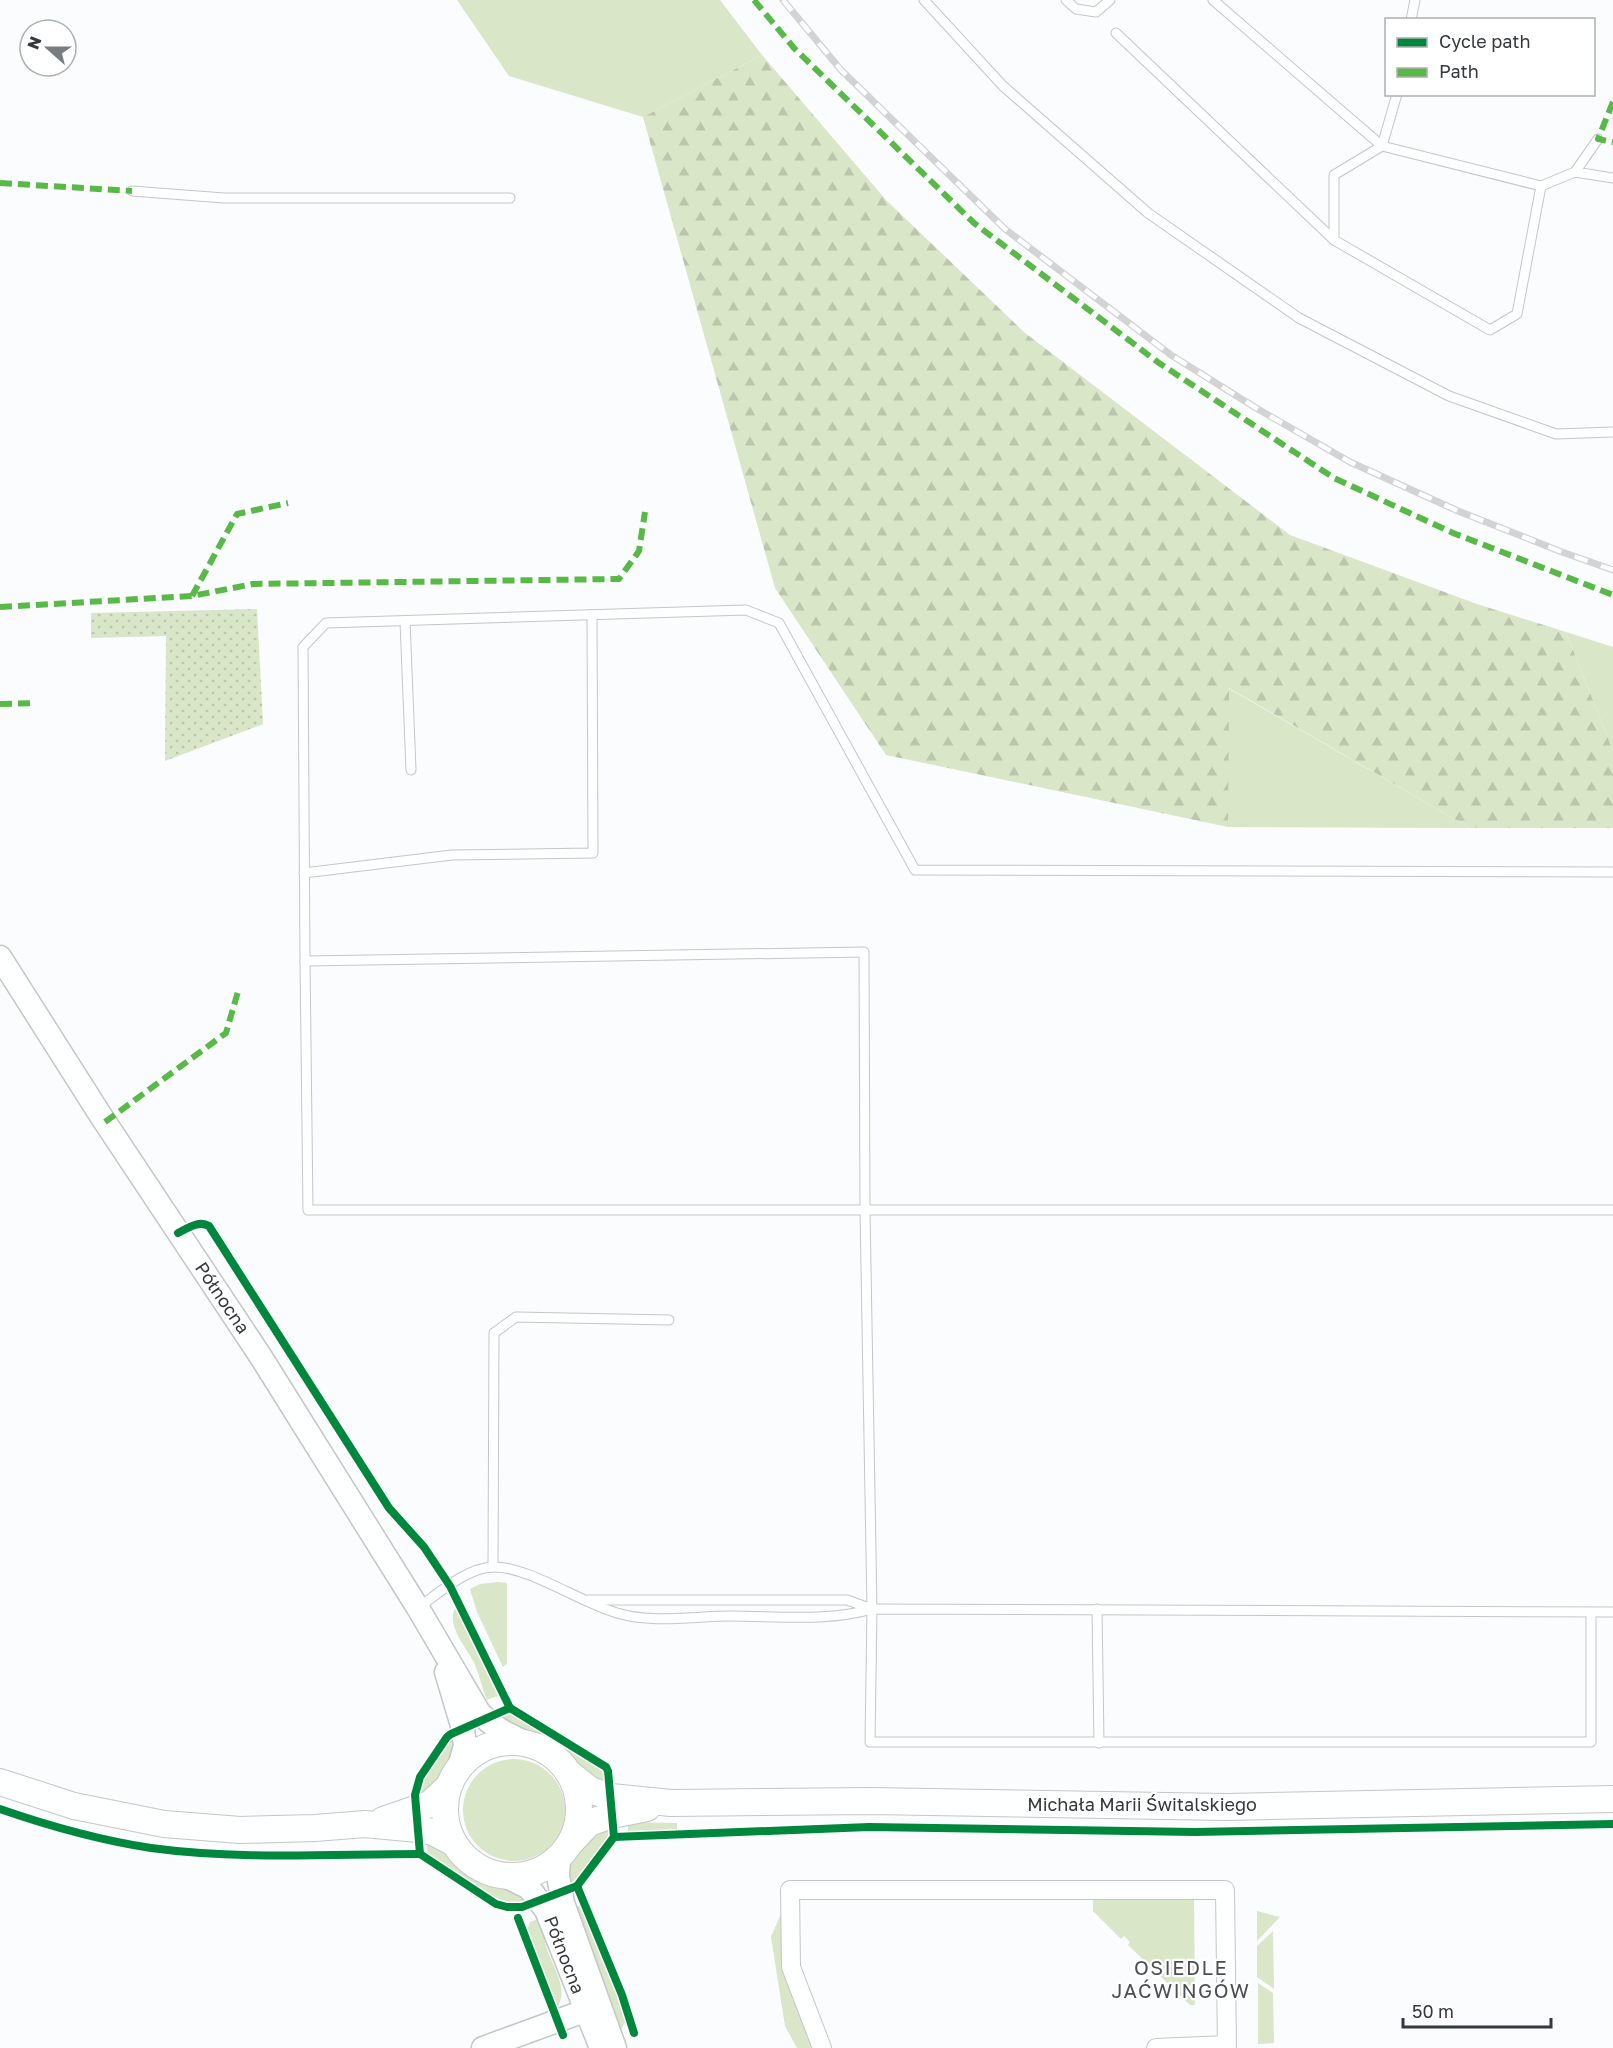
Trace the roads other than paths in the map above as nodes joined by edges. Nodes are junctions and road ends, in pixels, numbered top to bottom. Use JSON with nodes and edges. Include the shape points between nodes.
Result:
{"nodes":[{"id":1,"x":924,"y":0,"type":"edge"},
{"id":2,"x":1066,"y":0,"type":"edge"},
{"id":3,"x":1110,"y":0,"type":"edge"},
{"id":4,"x":1213,"y":0,"type":"edge"},
{"id":5,"x":1415,"y":0,"type":"edge"},
{"id":6,"x":1411,"y":18,"type":"edge"},
{"id":7,"x":1116,"y":33,"type":"dead end"},
{"id":8,"x":1397,"y":96,"type":"edge"},
{"id":9,"x":1598,"y":139,"type":"dead end"},
{"id":10,"x":1382,"y":146,"type":"junction"},
{"id":11,"x":1575,"y":171,"type":"junction"},
{"id":12,"x":1613,"y":178,"type":"edge"},
{"id":13,"x":1541,"y":186,"type":"junction"},
{"id":14,"x":132,"y":191,"type":"dead end"},
{"id":15,"x":510,"y":198,"type":"dead end"},
{"id":16,"x":1335,"y":240,"type":"junction"},
{"id":17,"x":1613,"y":432,"type":"edge"},
{"id":18,"x":592,"y":615,"type":"junction"},
{"id":19,"x":405,"y":621,"type":"junction"},
{"id":20,"x":411,"y":770,"type":"dead end"},
{"id":21,"x":304,"y":873,"type":"junction"},
{"id":22,"x":1613,"y":873,"type":"edge"},
{"id":23,"x":0,"y":957,"type":"edge"},
{"id":24,"x":305,"y":961,"type":"junction"},
{"id":25,"x":865,"y":1210,"type":"junction"},
{"id":26,"x":1613,"y":1210,"type":"edge"},
{"id":27,"x":669,"y":1320,"type":"dead end"},
{"id":28,"x":493,"y":1567,"type":"junction"},
{"id":29,"x":583,"y":1600,"type":"junction"},
{"id":30,"x":418,"y":1608,"type":"junction"},
{"id":31,"x":872,"y":1609,"type":"junction"},
{"id":32,"x":1096,"y":1609,"type":"junction"},
{"id":33,"x":1613,"y":1612,"type":"edge"},
{"id":34,"x":1591,"y":1613,"type":"junction"},
{"id":35,"x":438,"y":1644,"type":"junction"},
{"id":36,"x":527,"y":1743,"type":"junction"},
{"id":37,"x":1099,"y":1743,"type":"junction"},
{"id":38,"x":570,"y":1774,"type":"junction"},
{"id":39,"x":453,"y":1778,"type":"junction"},
{"id":40,"x":0,"y":1782,"type":"edge"},
{"id":41,"x":1613,"y":1799,"type":"edge"},
{"id":42,"x":671,"y":1803,"type":"junction"},
{"id":43,"x":365,"y":1824,"type":"junction"},
{"id":44,"x":454,"y":1843,"type":"junction"},
{"id":45,"x":565,"y":1850,"type":"junction"},
{"id":46,"x":507,"y":1877,"type":"junction"},
{"id":47,"x":593,"y":2008,"type":"junction"},
{"id":48,"x":1227,"y":2047,"type":"edge"},
{"id":49,"x":483,"y":2048,"type":"edge"},
{"id":50,"x":601,"y":2048,"type":"edge"},
{"id":51,"x":615,"y":2048,"type":"edge"},
{"id":52,"x":822,"y":2048,"type":"edge"},
{"id":53,"x":1156,"y":2048,"type":"edge"}],
"edges":[{"from":1,"to":17,"type":"lane","via":[[1003,86],[1148,213],[1299,318],[1449,396],[1556,434]]},
{"from":2,"to":3,"type":"lane","via":[[1076,9],[1096,12]]},
{"from":4,"to":10,"type":"lane"},
{"from":5,"to":6,"type":"lane"},
{"from":7,"to":16,"type":"lane"},
{"from":8,"to":10,"type":"lane"},
{"from":9,"to":11,"type":"lane"},
{"from":10,"to":13,"type":"lane"},
{"from":10,"to":16,"type":"lane","via":[[1334,175]]},
{"from":11,"to":12,"type":"lane"},
{"from":11,"to":13,"type":"lane"},
{"from":13,"to":16,"type":"lane","via":[[1517,314],[1490,330]]},
{"from":14,"to":15,"type":"lane","via":[[224,198]]},
{"from":18,"to":19,"type":"lane"},
{"from":18,"to":21,"type":"lane","via":[[593,853],[452,855]]},
{"from":18,"to":22,"type":"lane","via":[[746,610],[779,623],[915,870]]},
{"from":19,"to":20,"type":"lane"},
{"from":19,"to":21,"type":"lane","via":[[326,623],[303,647]]},
{"from":21,"to":24,"type":"lane"},
{"from":23,"to":30,"type":"street","name":"Północna","via":[[100,1116],[261,1357]]},
{"from":24,"to":25,"type":"lane","via":[[308,1210]]},
{"from":24,"to":25,"type":"lane","via":[[864,952]]},
{"from":25,"to":26,"type":"lane"},
{"from":25,"to":31,"type":"lane"},
{"from":27,"to":28,"type":"lane","via":[[516,1317],[494,1333]]},
{"from":28,"to":29,"type":"lane","via":[[518,1571]]},
{"from":28,"to":30,"type":"lane","via":[[474,1571]]},
{"from":29,"to":31,"type":"lane","via":[[847,1600]]},
{"from":29,"to":31,"type":"lane","via":[[642,1619],[848,1616]]},
{"from":30,"to":35,"type":"street","name":"Północna"},
{"from":31,"to":32,"type":"lane"},
{"from":31,"to":37,"type":"lane","via":[[870,1742]]},
{"from":32,"to":34,"type":"lane"},
{"from":32,"to":37,"type":"lane"},
{"from":33,"to":34,"type":"lane"},
{"from":34,"to":37,"type":"lane","via":[[1592,1742]]},
{"from":35,"to":36,"type":"street","name":"Północna","via":[[485,1719]]},
{"from":35,"to":39,"type":"street","name":"Północna","via":[[465,1746]]},
{"from":36,"to":38,"type":"main road","via":[[554,1756]]},
{"from":36,"to":39,"type":"main road","via":[[488,1746],[471,1756]]},
{"from":38,"to":42,"type":"main road","name":"Michała Marii Świtalskiego","via":[[590,1790],[611,1797]]},
{"from":38,"to":45,"type":"main road","via":[[576,1787],[578,1825]]},
{"from":39,"to":43,"type":"main road","via":[[430,1804]]},
{"from":39,"to":44,"type":"main road","via":[[445,1816]]},
{"from":40,"to":43,"type":"main road","via":[[74,1806],[164,1824],[240,1830]]},
{"from":41,"to":42,"type":"main road","name":"Michała Marii Świtalskiego","via":[[1226,1806],[871,1801]]},
{"from":42,"to":45,"type":"main road","name":"Michała Marii Świtalskiego","via":[[589,1823]]},
{"from":43,"to":44,"type":"main road","via":[[425,1830]]},
{"from":44,"to":46,"type":"main road","via":[[472,1864]]},
{"from":45,"to":46,"type":"main road","via":[[535,1873]]},
{"from":45,"to":47,"type":"street","name":"Północna","via":[[558,1876]]},
{"from":46,"to":47,"type":"street","name":"Północna","via":[[529,1887],[541,1901]]},
{"from":47,"to":49,"type":"street"},
{"from":47,"to":50,"type":"street","name":"Północna"},
{"from":47,"to":51,"type":"street","name":"Północna"},
{"from":48,"to":52,"type":"street","via":[[1225,1890],[790,1890],[791,1966]]},
{"from":48,"to":53,"type":"street"}]}
